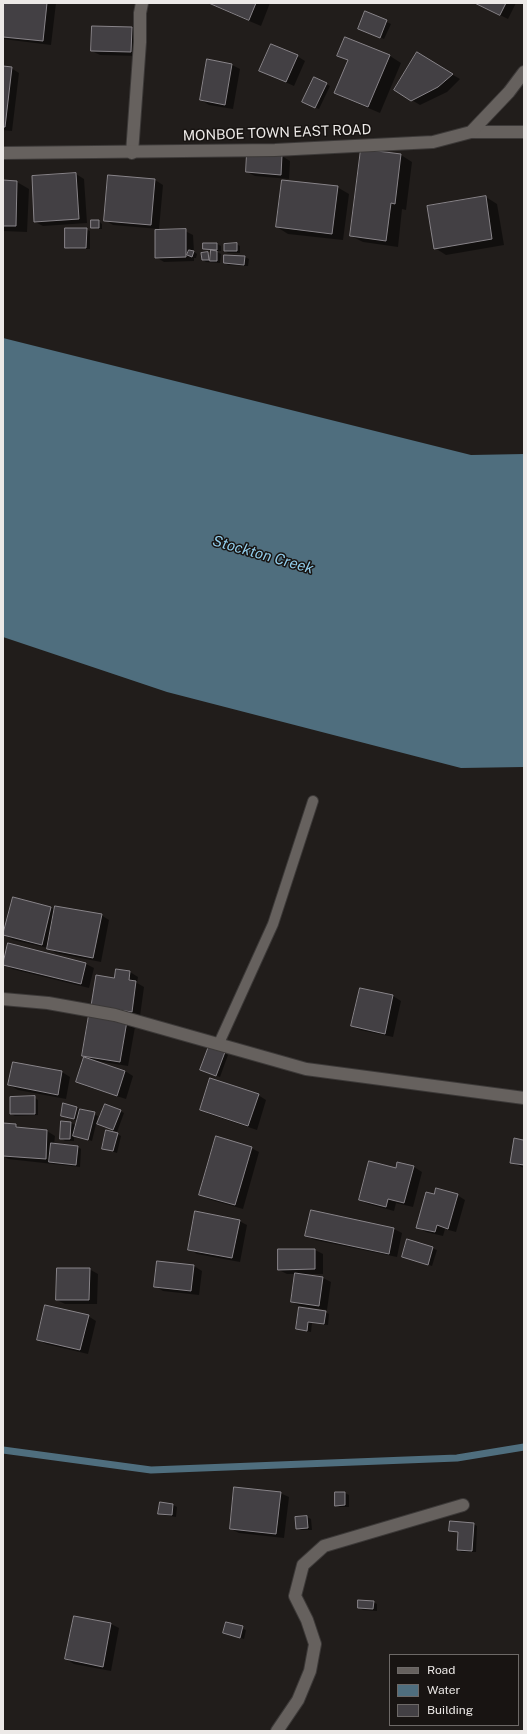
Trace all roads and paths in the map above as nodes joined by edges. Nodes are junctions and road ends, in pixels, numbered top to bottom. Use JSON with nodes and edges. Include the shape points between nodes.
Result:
{"nodes":[{"id":1,"x":142,"y":3,"type":"edge"},
{"id":2,"x":524,"y":72,"type":"edge"},
{"id":3,"x":470,"y":132,"type":"junction"},
{"id":4,"x":524,"y":132,"type":"edge"},
{"id":5,"x":132,"y":152,"type":"junction"},
{"id":6,"x":3,"y":153,"type":"edge"},
{"id":7,"x":313,"y":801,"type":"dead end"},
{"id":8,"x":3,"y":999,"type":"edge"},
{"id":9,"x":219,"y":1043,"type":"junction"},
{"id":10,"x":524,"y":1098,"type":"edge"},
{"id":11,"x":463,"y":1505,"type":"dead end"},
{"id":12,"x":277,"y":1731,"type":"edge"}],
"edges":[{"from":1,"to":5,"type":"street"},
{"from":2,"to":3,"type":"street","via":[[509,92]]},
{"from":3,"to":4,"type":"street","name":"MONBOE TOWN EAST ROAD"},
{"from":3,"to":5,"type":"street","name":"MONBOE TOWN EAST ROAD","via":[[433,142],[275,150]]},
{"from":5,"to":6,"type":"street","name":"MONBOE TOWN EAST ROAD"},
{"from":7,"to":9,"type":"lane","via":[[273,924]]},
{"from":8,"to":9,"type":"street","via":[[48,1003],[115,1015]]},
{"from":9,"to":10,"type":"street","via":[[306,1069]]},
{"from":11,"to":12,"type":"street","via":[[324,1546],[303,1565],[295,1596],[315,1644],[310,1671],[298,1700]]}]}
